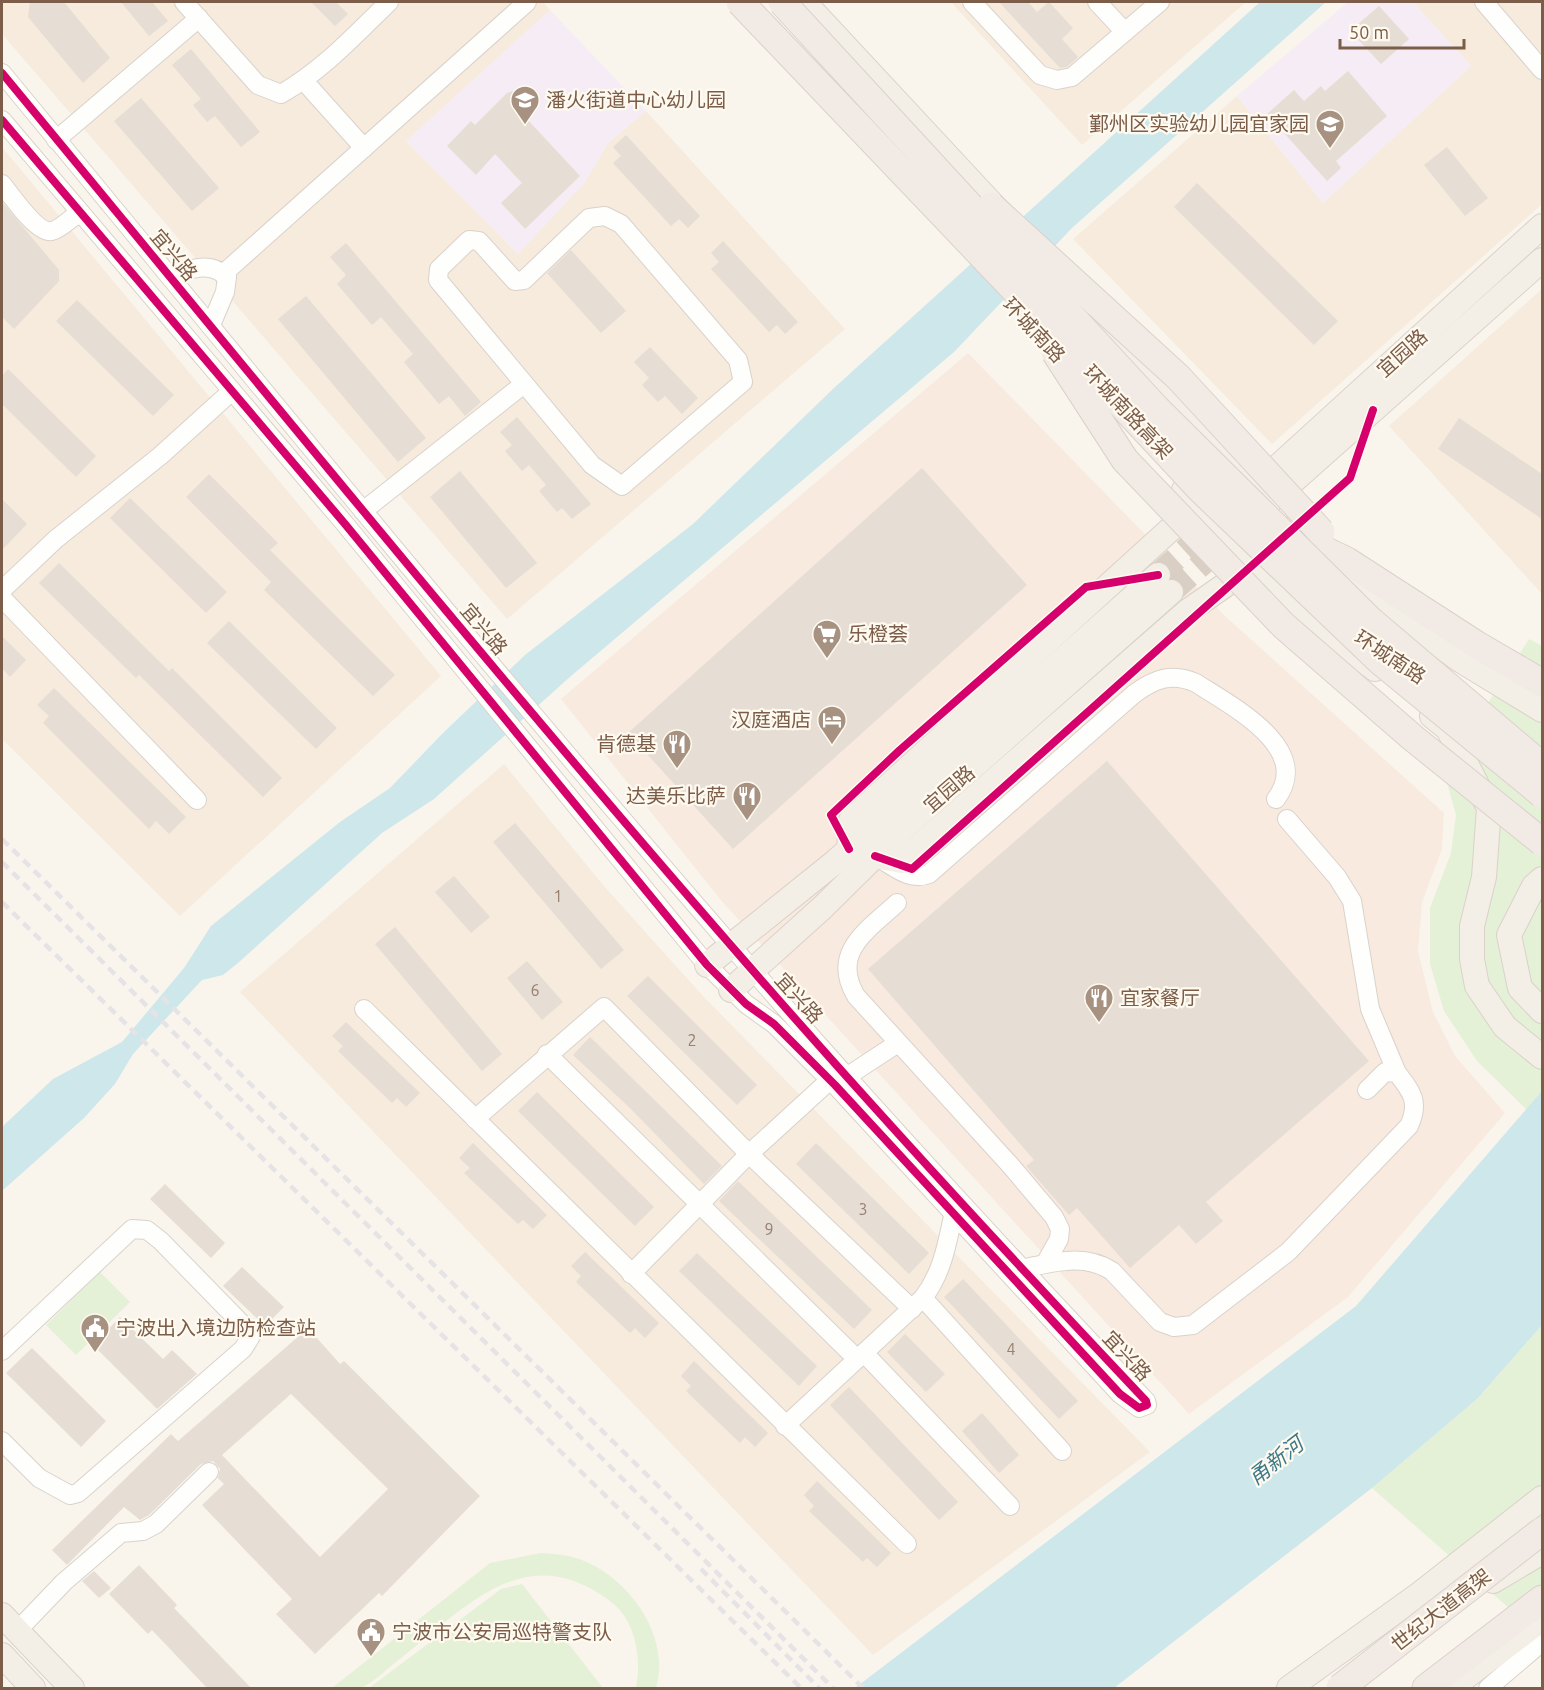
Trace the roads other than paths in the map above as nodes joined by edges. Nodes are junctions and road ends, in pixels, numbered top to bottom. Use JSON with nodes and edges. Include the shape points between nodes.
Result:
{"nodes":[{"id":1,"x":184,"y":2,"type":"edge"},
{"id":2,"x":389,"y":2,"type":"edge"},
{"id":3,"x":527,"y":2,"type":"edge"},
{"id":4,"x":726,"y":2,"type":"edge"},
{"id":5,"x":740,"y":2,"type":"edge"},
{"id":6,"x":782,"y":2,"type":"edge"},
{"id":7,"x":804,"y":2,"type":"edge"},
{"id":8,"x":972,"y":2,"type":"edge"},
{"id":9,"x":1097,"y":2,"type":"edge"},
{"id":10,"x":1160,"y":2,"type":"edge"},
{"id":11,"x":1484,"y":2,"type":"edge"},
{"id":12,"x":199,"y":18,"type":"junction"},
{"id":13,"x":1125,"y":32,"type":"junction"},
{"id":14,"x":1542,"y":70,"type":"edge"},
{"id":15,"x":2,"y":73,"type":"edge"},
{"id":16,"x":304,"y":81,"type":"junction"},
{"id":17,"x":858,"y":84,"type":"junction"},
{"id":18,"x":2,"y":120,"type":"edge"},
{"id":19,"x":57,"y":140,"type":"junction"},
{"id":20,"x":364,"y":148,"type":"junction"},
{"id":21,"x":2,"y":184,"type":"edge"},
{"id":22,"x":80,"y":212,"type":"junction"},
{"id":23,"x":1542,"y":226,"type":"edge"},
{"id":24,"x":1542,"y":260,"type":"edge"},
{"id":25,"x":223,"y":274,"type":"junction"},
{"id":26,"x":169,"y":276,"type":"junction"},
{"id":27,"x":1011,"y":285,"type":"junction"},
{"id":28,"x":211,"y":325,"type":"junction"},
{"id":29,"x":524,"y":384,"type":"junction"},
{"id":30,"x":232,"y":391,"type":"junction"},
{"id":31,"x":1198,"y":505,"type":"junction"},
{"id":32,"x":363,"y":511,"type":"junction"},
{"id":33,"x":1285,"y":531,"type":"junction"},
{"id":34,"x":1253,"y":566,"type":"junction"},
{"id":35,"x":2,"y":590,"type":"edge"},
{"id":36,"x":2,"y":598,"type":"edge"},
{"id":37,"x":1542,"y":671,"type":"edge"},
{"id":38,"x":1542,"y":683,"type":"edge"},
{"id":39,"x":1542,"y":710,"type":"edge"},
{"id":40,"x":1542,"y":754,"type":"edge"},
{"id":41,"x":1542,"y":766,"type":"edge"},
{"id":42,"x":1542,"y":794,"type":"edge"},
{"id":43,"x":1276,"y":799,"type":"dead end"},
{"id":44,"x":197,"y":800,"type":"dead end"},
{"id":45,"x":1287,"y":819,"type":"dead end"},
{"id":46,"x":1542,"y":842,"type":"edge"},
{"id":47,"x":849,"y":849,"type":"junction"},
{"id":48,"x":875,"y":856,"type":"junction"},
{"id":49,"x":1542,"y":879,"type":"edge"},
{"id":50,"x":897,"y":903,"type":"dead end"},
{"id":51,"x":732,"y":946,"type":"junction"},
{"id":52,"x":707,"y":965,"type":"junction"},
{"id":53,"x":753,"y":970,"type":"junction"},
{"id":54,"x":731,"y":990,"type":"junction"},
{"id":55,"x":364,"y":1009,"type":"dead end"},
{"id":56,"x":1542,"y":1011,"type":"edge"},
{"id":57,"x":898,"y":1043,"type":"junction"},
{"id":58,"x":547,"y":1054,"type":"junction"},
{"id":59,"x":1542,"y":1057,"type":"edge"},
{"id":60,"x":1397,"y":1073,"type":"junction"},
{"id":61,"x":837,"y":1081,"type":"junction"},
{"id":62,"x":1367,"y":1090,"type":"dead end"},
{"id":63,"x":475,"y":1119,"type":"junction"},
{"id":64,"x":749,"y":1154,"type":"junction"},
{"id":65,"x":700,"y":1204,"type":"junction"},
{"id":66,"x":954,"y":1212,"type":"junction"},
{"id":67,"x":1046,"y":1262,"type":"junction"},
{"id":68,"x":1016,"y":1270,"type":"junction"},
{"id":69,"x":631,"y":1274,"type":"junction"},
{"id":70,"x":917,"y":1303,"type":"junction"},
{"id":71,"x":2,"y":1351,"type":"edge"},
{"id":72,"x":861,"y":1356,"type":"junction"},
{"id":73,"x":785,"y":1426,"type":"junction"},
{"id":74,"x":2,"y":1441,"type":"edge"},
{"id":75,"x":1062,"y":1451,"type":"dead end"},
{"id":76,"x":210,"y":1472,"type":"dead end"},
{"id":77,"x":1542,"y":1498,"type":"edge"},
{"id":78,"x":1010,"y":1506,"type":"dead end"},
{"id":79,"x":1542,"y":1531,"type":"edge"},
{"id":80,"x":907,"y":1544,"type":"dead end"},
{"id":81,"x":1542,"y":1552,"type":"edge"},
{"id":82,"x":1542,"y":1599,"type":"edge"},
{"id":83,"x":1542,"y":1619,"type":"edge"},
{"id":84,"x":14,"y":1628,"type":"edge"},
{"id":85,"x":1542,"y":1640,"type":"edge"},
{"id":86,"x":2,"y":1658,"type":"edge"},
{"id":87,"x":44,"y":1659,"type":"junction"},
{"id":88,"x":1458,"y":1683,"type":"edge"},
{"id":89,"x":23,"y":1685,"type":"edge"},
{"id":90,"x":72,"y":1689,"type":"edge"},
{"id":91,"x":1289,"y":1689,"type":"edge"},
{"id":92,"x":1315,"y":1689,"type":"edge"},
{"id":93,"x":1340,"y":1689,"type":"edge"},
{"id":94,"x":1426,"y":1689,"type":"edge"},
{"id":95,"x":1488,"y":1689,"type":"edge"}],
"edges":[{"from":1,"to":12,"type":"street"},
{"from":2,"to":16,"type":"street"},
{"from":3,"to":20,"type":"street"},
{"from":4,"to":31,"type":"main road","name":"环城南路"},
{"from":5,"to":27,"type":"highway","name":"环城南路高架","bridge":true},
{"from":6,"to":17,"type":"highway","name":"环城南路高架","bridge":true},
{"from":7,"to":33,"type":"main road","name":"环城南路","via":[[1248,482]]},
{"from":8,"to":13,"type":"street","via":[[1040,75],[1057,80],[1072,77]]},
{"from":9,"to":13,"type":"street"},
{"from":10,"to":13,"type":"street"},
{"from":11,"to":14,"type":"street"},
{"from":12,"to":16,"type":"street","via":[[258,85],[281,94]]},
{"from":12,"to":19,"type":"street"},
{"from":15,"to":19,"type":"street","name":"宜兴路"},
{"from":16,"to":20,"type":"street"},
{"from":17,"to":37,"type":"highway","bridge":true,"via":[[1178,377],[1321,532]]},
{"from":17,"to":41,"type":"highway","name":"环城南路高架","bridge":true,"via":[[1172,425],[1370,620]]},
{"from":18,"to":22,"type":"street","name":"宜兴路"},
{"from":19,"to":26,"type":"street","name":"宜兴路"},
{"from":20,"to":25,"type":"street"},
{"from":21,"to":22,"type":"street","via":[[44,231],[53,231]]},
{"from":22,"to":30,"type":"street","name":"宜兴路"},
{"from":23,"to":24,"type":"main road","name":"宜园路","via":[[1268,490]]},
{"from":25,"to":26,"type":"street","via":[[201,266]]},
{"from":25,"to":28,"type":"street","via":[[227,277],[225,292]]},
{"from":26,"to":28,"type":"street","name":"宜兴路"},
{"from":27,"to":42,"type":"highway","name":"环城南路高架","bridge":true,"via":[[1209,499],[1380,661]]},
{"from":27,"to":46,"type":"highway","bridge":true,"via":[[1125,460],[1284,626],[1413,738]]},
{"from":28,"to":32,"type":"street","name":"宜兴路"},
{"from":29,"to":29,"type":"street","via":[[438,280],[440,269],[470,240],[479,241],[515,281],[524,279],[589,218],[605,216],[621,224],[738,360],[743,382],[622,486],[592,465]]},
{"from":29,"to":32,"type":"street"},
{"from":30,"to":35,"type":"street","via":[[160,456],[56,539]]},
{"from":30,"to":52,"type":"street","name":"宜兴路"},
{"from":31,"to":34,"type":"main road","name":"环城南路"},
{"from":31,"to":47,"type":"main road","via":[[851,820]]},
{"from":32,"to":51,"type":"street","name":"宜兴路"},
{"from":33,"to":38,"type":"highway","via":[[1347,561]]},
{"from":33,"to":39,"type":"main road","name":"环城南路","via":[[1460,660]]},
{"from":34,"to":40,"type":"main road","name":"环城南路","via":[[1373,649]]},
{"from":34,"to":48,"type":"main road","via":[[1188,610],[902,861]]},
{"from":34,"to":59,"type":"main road","via":[[1307,619],[1448,729],[1489,808],[1484,877],[1472,926],[1477,986],[1505,1027]]},
{"from":36,"to":44,"type":"street"},
{"from":43,"to":48,"type":"street","via":[[1284,787],[1286,767],[1282,751],[1270,736],[1196,683],[1169,677],[1152,681],[1134,694],[929,874],[908,876]]},
{"from":45,"to":60,"type":"street","via":[[1352,900],[1370,1009]]},
{"from":47,"to":48,"type":"main road","name":"宜园路","via":[[1165,584]]},
{"from":47,"to":51,"type":"main road","name":"宜园路"},
{"from":48,"to":53,"type":"main road","name":"宜园路"},
{"from":49,"to":56,"type":"main road","via":[[1534,886],[1509,934],[1520,988]]},
{"from":50,"to":57,"type":"street","via":[[852,947],[847,982]]},
{"from":51,"to":52,"type":"main road","name":"宜园路"},
{"from":51,"to":53,"type":"street","name":"宜兴路"},
{"from":52,"to":54,"type":"street","name":"宜兴路"},
{"from":53,"to":54,"type":"main road","name":"宜园路"},
{"from":53,"to":61,"type":"street","name":"宜兴路"},
{"from":54,"to":61,"type":"street","name":"宜兴路"},
{"from":55,"to":63,"type":"street"},
{"from":57,"to":61,"type":"street"},
{"from":57,"to":67,"type":"street","via":[[1054,1216],[1060,1228],[1059,1239]]},
{"from":58,"to":63,"type":"street"},
{"from":58,"to":64,"type":"street","via":[[604,1007]]},
{"from":58,"to":65,"type":"street"},
{"from":60,"to":62,"type":"street","via":[[1385,1072]]},
{"from":60,"to":67,"type":"street","via":[[1411,1091],[1416,1111],[1409,1125],[1288,1252],[1193,1325],[1174,1328],[1160,1322],[1103,1265],[1077,1260]]},
{"from":61,"to":64,"type":"street"},
{"from":61,"to":66,"type":"street","name":"宜兴路"},
{"from":61,"to":68,"type":"street","name":"宜兴路"},
{"from":63,"to":69,"type":"street"},
{"from":64,"to":65,"type":"street"},
{"from":64,"to":70,"type":"street"},
{"from":65,"to":69,"type":"street"},
{"from":65,"to":72,"type":"street"},
{"from":66,"to":68,"type":"street","name":"宜兴路"},
{"from":66,"to":70,"type":"street","via":[[935,1282]]},
{"from":67,"to":68,"type":"street"},
{"from":68,"to":68,"type":"street","name":"宜兴路","via":[[1120,1394],[1138,1408],[1147,1405]]},
{"from":69,"to":73,"type":"street"},
{"from":70,"to":72,"type":"street"},
{"from":70,"to":75,"type":"street"},
{"from":71,"to":74,"type":"street","via":[[132,1229],[147,1230],[161,1241],[240,1322],[250,1338],[243,1349],[78,1493],[70,1495],[39,1478]]},
{"from":72,"to":73,"type":"street"},
{"from":72,"to":78,"type":"street"},
{"from":73,"to":80,"type":"street"},
{"from":76,"to":84,"type":"street","via":[[156,1524],[143,1531],[122,1533]]},
{"from":77,"to":91,"type":"main road"},
{"from":79,"to":93,"type":"highway","name":"世纪大道高架","bridge":true},
{"from":81,"to":92,"type":"main road"},
{"from":82,"to":94,"type":"highway"},
{"from":83,"to":88,"type":"main road"},
{"from":84,"to":86,"type":"main road"},
{"from":84,"to":87,"type":"main road"},
{"from":85,"to":88,"type":"main road"},
{"from":85,"to":95,"type":"street"},
{"from":86,"to":89,"type":"main road"},
{"from":87,"to":89,"type":"main road"},
{"from":87,"to":90,"type":"main road"}]}
